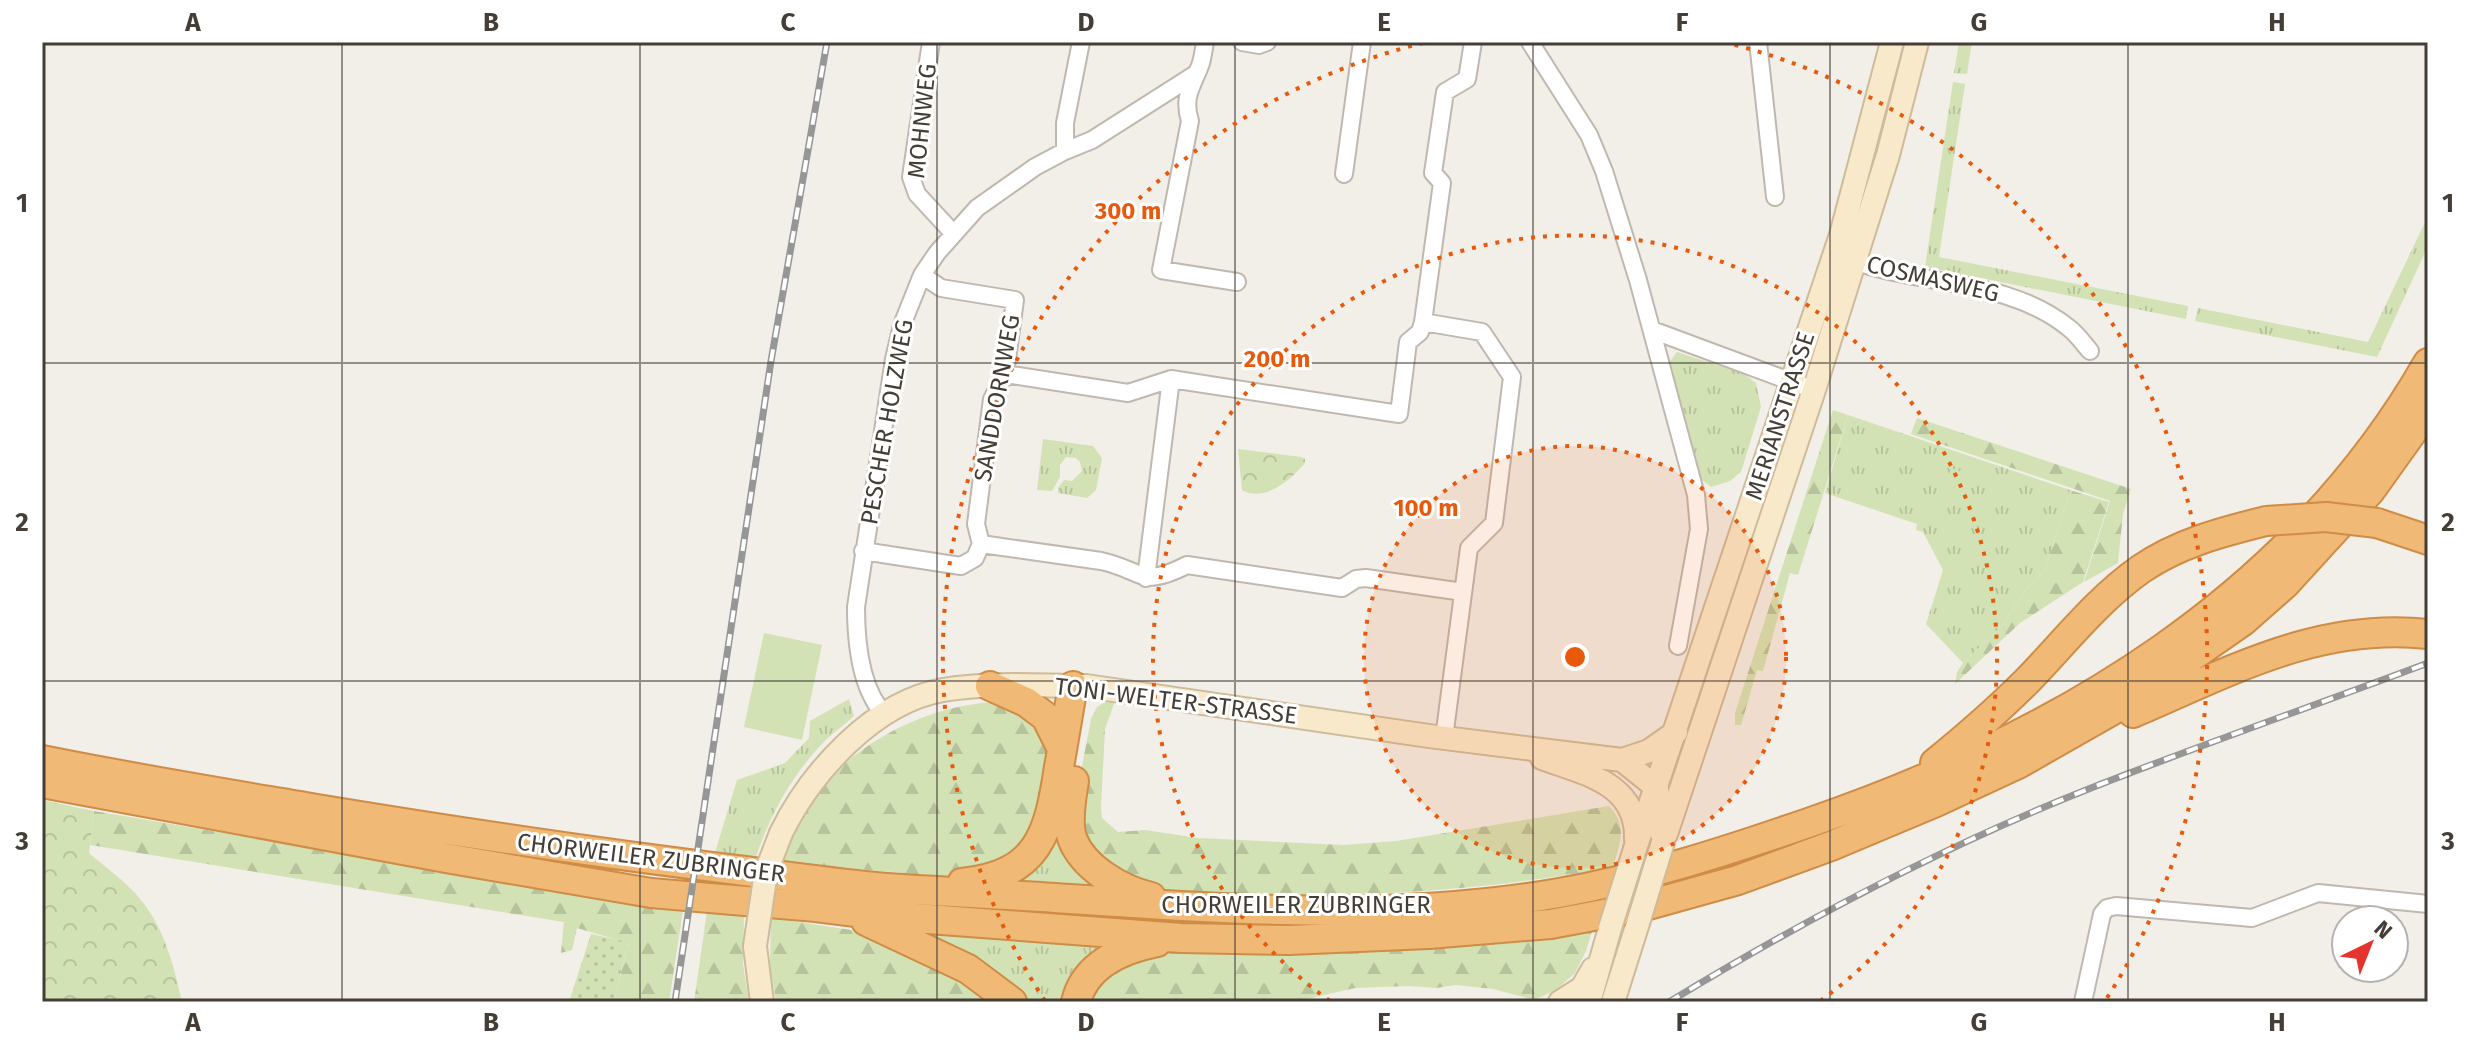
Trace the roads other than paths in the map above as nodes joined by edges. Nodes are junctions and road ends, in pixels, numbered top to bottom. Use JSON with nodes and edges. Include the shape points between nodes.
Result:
{"nodes":[{"id":1,"x":931,"y":42,"type":"edge"},
{"id":2,"x":1081,"y":42,"type":"edge"},
{"id":3,"x":1205,"y":42,"type":"edge"},
{"id":4,"x":1242,"y":42,"type":"edge"},
{"id":5,"x":1267,"y":42,"type":"edge"},
{"id":6,"x":1362,"y":42,"type":"edge"},
{"id":7,"x":1473,"y":42,"type":"edge"},
{"id":8,"x":1530,"y":42,"type":"edge"},
{"id":9,"x":1758,"y":42,"type":"edge"},
{"id":10,"x":1892,"y":42,"type":"edge"},
{"id":11,"x":1917,"y":42,"type":"edge"},
{"id":12,"x":1194,"y":75,"type":"junction"},
{"id":13,"x":1065,"y":151,"type":"junction"},
{"id":14,"x":1344,"y":174,"type":"dead end"},
{"id":15,"x":1775,"y":197,"type":"dead end"},
{"id":16,"x":953,"y":233,"type":"junction"},
{"id":17,"x":1854,"y":261,"type":"junction"},
{"id":18,"x":922,"y":275,"type":"junction"},
{"id":19,"x":1237,"y":282,"type":"dead end"},
{"id":20,"x":1423,"y":322,"type":"junction"},
{"id":21,"x":1652,"y":330,"type":"junction"},
{"id":22,"x":2090,"y":351,"type":"dead end"},
{"id":23,"x":2428,"y":363,"type":"edge"},
{"id":24,"x":1005,"y":374,"type":"junction"},
{"id":25,"x":1171,"y":379,"type":"junction"},
{"id":26,"x":1791,"y":381,"type":"junction"},
{"id":27,"x":1814,"y":390,"type":"junction"},
{"id":28,"x":2428,"y":410,"type":"edge"},
{"id":29,"x":2428,"y":540,"type":"edge"},
{"id":30,"x":981,"y":544,"type":"junction"},
{"id":31,"x":863,"y":551,"type":"junction"},
{"id":32,"x":1146,"y":578,"type":"junction"},
{"id":33,"x":1463,"y":592,"type":"junction"},
{"id":34,"x":2428,"y":634,"type":"edge"},
{"id":35,"x":1678,"y":646,"type":"dead end"},
{"id":36,"x":990,"y":686,"type":"junction"},
{"id":37,"x":1079,"y":686,"type":"junction"},
{"id":38,"x":885,"y":715,"type":"junction"},
{"id":39,"x":1676,"y":732,"type":"junction"},
{"id":40,"x":1444,"y":738,"type":"junction"},
{"id":41,"x":1515,"y":747,"type":"junction"},
{"id":42,"x":1062,"y":749,"type":"junction"},
{"id":43,"x":2040,"y":752,"type":"junction"},
{"id":44,"x":42,"y":760,"type":"edge"},
{"id":45,"x":1622,"y":760,"type":"junction"},
{"id":46,"x":1690,"y":764,"type":"junction"},
{"id":47,"x":1595,"y":778,"type":"junction"},
{"id":48,"x":42,"y":783,"type":"edge"},
{"id":49,"x":1657,"y":788,"type":"junction"},
{"id":50,"x":1870,"y":803,"type":"junction"},
{"id":51,"x":1663,"y":842,"type":"junction"},
{"id":52,"x":1635,"y":849,"type":"junction"},
{"id":53,"x":885,"y":887,"type":"junction"},
{"id":54,"x":2428,"y":904,"type":"edge"},
{"id":55,"x":1198,"y":908,"type":"junction"},
{"id":56,"x":843,"y":911,"type":"junction"},
{"id":57,"x":1181,"y":938,"type":"junction"},
{"id":58,"x":1603,"y":951,"type":"junction"},
{"id":59,"x":1613,"y":1001,"type":"edge"},
{"id":60,"x":762,"y":1002,"type":"edge"},
{"id":61,"x":1012,"y":1002,"type":"edge"},
{"id":62,"x":1076,"y":1002,"type":"edge"},
{"id":63,"x":1560,"y":1002,"type":"edge"},
{"id":64,"x":1589,"y":1002,"type":"edge"},
{"id":65,"x":2083,"y":1002,"type":"edge"}],
"edges":[{"from":1,"to":16,"type":"street","name":"MOHNWEG","via":[[911,177],[917,194]]},
{"from":2,"to":13,"type":"street","via":[[1065,123]]},
{"from":3,"to":12,"type":"street"},
{"from":4,"to":5,"type":"street"},
{"from":6,"to":14,"type":"street"},
{"from":7,"to":20,"type":"street","via":[[1467,79],[1445,92],[1433,173],[1442,183]]},
{"from":8,"to":21,"type":"street","via":[[1589,135]]},
{"from":9,"to":15,"type":"street"},
{"from":10,"to":26,"type":"street","name":"MERIANSTRASSE","via":[[1841,235]]},
{"from":11,"to":17,"type":"street","name":"MERIANSTRASSE"},
{"from":12,"to":13,"type":"street","name":"PESCHER HOLZWEG","via":[[1092,140]]},
{"from":12,"to":19,"type":"street","via":[[1161,270]]},
{"from":13,"to":16,"type":"street","name":"PESCHER HOLZWEG","via":[[997,192]]},
{"from":16,"to":18,"type":"street","name":"PESCHER HOLZWEG"},
{"from":17,"to":22,"type":"street","name":"COSMASWEG","via":[[2013,297],[2056,318]]},
{"from":17,"to":27,"type":"street","name":"MERIANSTRASSE"},
{"from":18,"to":24,"type":"street","name":"SANDDORNWEG","via":[[941,288],[1015,300]]},
{"from":18,"to":31,"type":"street","name":"PESCHER HOLZWEG","via":[[894,359]]},
{"from":20,"to":25,"type":"street","via":[[1408,342],[1399,414]]},
{"from":20,"to":33,"type":"street","via":[[1482,332],[1512,377],[1494,523],[1469,548]]},
{"from":21,"to":26,"type":"street"},
{"from":21,"to":35,"type":"street","via":[[1700,513]]},
{"from":23,"to":50,"type":"highway","name":"CHORWEILER ZUBRINGER","via":[[2352,475],[2305,529],[2225,603],[2118,680]]},
{"from":24,"to":25,"type":"street","via":[[1128,393]]},
{"from":24,"to":30,"type":"street","name":"SANDDORNWEG","via":[[992,399],[976,524]]},
{"from":25,"to":32,"type":"street"},
{"from":26,"to":27,"type":"street"},
{"from":26,"to":39,"type":"street","name":"MERIANSTRASSE"},
{"from":27,"to":46,"type":"street","name":"MERIANSTRASSE"},
{"from":28,"to":43,"type":"highway","name":"CHORWEILER ZUBRINGER","via":[[2370,491],[2285,584],[2186,662]]},
{"from":29,"to":50,"type":"highway","bridge":true,"via":[[2377,523],[2326,517],[2266,521],[2204,537],[2142,568],[2112,591],[1967,738],[1922,773]]},
{"from":30,"to":31,"type":"street","via":[[975,558],[961,566]]},
{"from":30,"to":32,"type":"street","via":[[1101,561]]},
{"from":31,"to":38,"type":"street","name":"PESCHER HOLZWEG","via":[[856,636],[866,678]]},
{"from":32,"to":33,"type":"street","via":[[1187,565],[1342,588],[1366,578]]},
{"from":33,"to":40,"type":"street"},
{"from":34,"to":43,"type":"highway","via":[[2346,634],[2300,645]]},
{"from":36,"to":37,"type":"street","name":"TONI-WELTER-STRASSE"},
{"from":36,"to":38,"type":"street","name":"TONI-WELTER-STRASSE","via":[[915,698]]},
{"from":36,"to":42,"type":"highway","via":[[1046,717]]},
{"from":37,"to":40,"type":"street","name":"TONI-WELTER-STRASSE"},
{"from":37,"to":42,"type":"highway"},
{"from":37,"to":55,"type":"highway","via":[[1072,836],[1089,863],[1110,880],[1138,894]]},
{"from":38,"to":60,"type":"street","name":"TONI-WELTER-STRASSE","bridge":true,"via":[[818,772],[781,833],[766,872],[755,946]]},
{"from":39,"to":45,"type":"street","via":[[1649,751]]},
{"from":39,"to":49,"type":"street","name":"MERIANSTRASSE"},
{"from":40,"to":41,"type":"street","name":"TONI-WELTER-STRASSE"},
{"from":41,"to":45,"type":"street","name":"TONI-WELTER-STRASSE"},
{"from":41,"to":47,"type":"street","name":"TONI-WELTER-STRASSE"},
{"from":42,"to":53,"type":"highway","via":[[1052,812],[1033,852],[978,881]]},
{"from":43,"to":57,"type":"highway","name":"CHORWEILER ZUBRINGER","via":[[1831,846],[1641,907],[1551,924],[1429,934]]},
{"from":44,"to":53,"type":"highway","name":"CHORWEILER ZUBRINGER","via":[[449,831]]},
{"from":45,"to":49,"type":"street"},
{"from":46,"to":49,"type":"street"},
{"from":46,"to":51,"type":"street","name":"MERIANSTRASSE"},
{"from":47,"to":49,"type":"street","name":"TONI-WELTER-STRASSE","via":[[1636,790]]},
{"from":47,"to":52,"type":"street","name":"TONI-WELTER-STRASSE","via":[[1627,801],[1635,816]]},
{"from":48,"to":56,"type":"highway","name":"CHORWEILER ZUBRINGER","via":[[651,893]]},
{"from":49,"to":51,"type":"street"},
{"from":49,"to":52,"type":"street","name":"MERIANSTRASSE"},
{"from":50,"to":55,"type":"highway","name":"CHORWEILER ZUBRINGER","via":[[1738,849],[1559,893],[1362,910]]},
{"from":51,"to":59,"type":"street","name":"MERIANSTRASSE","bridge":true},
{"from":52,"to":58,"type":"street","name":"MERIANSTRASSE","bridge":true},
{"from":53,"to":55,"type":"highway","name":"CHORWEILER ZUBRINGER"},
{"from":54,"to":65,"type":"street","via":[[2318,893],[2252,918],[2107,908]]},
{"from":56,"to":57,"type":"highway","name":"CHORWEILER ZUBRINGER"},
{"from":56,"to":61,"type":"highway","via":[[968,969]]},
{"from":57,"to":62,"type":"highway","via":[[1142,945],[1105,960],[1088,977]]},
{"from":58,"to":63,"type":"street","via":[[1582,988]]},
{"from":58,"to":64,"type":"street"}]}
